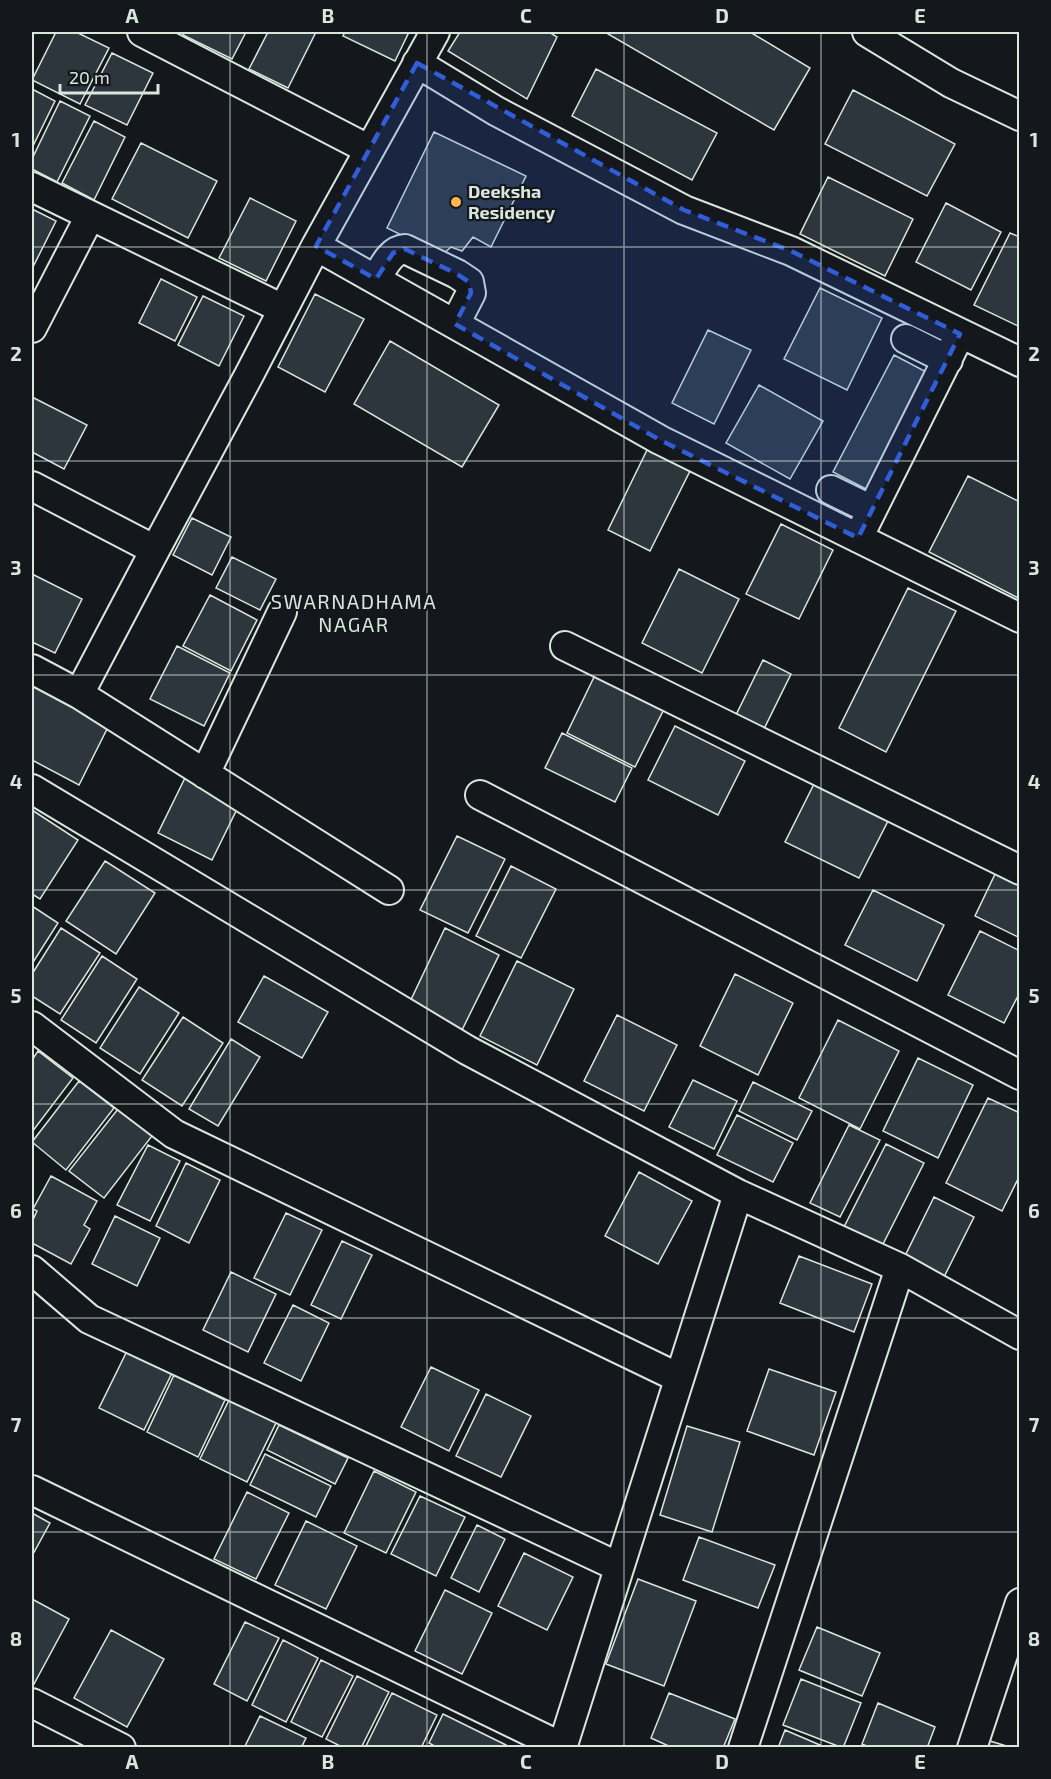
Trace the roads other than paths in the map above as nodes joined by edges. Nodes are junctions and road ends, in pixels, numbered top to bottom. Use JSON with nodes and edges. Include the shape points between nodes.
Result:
{"nodes":[{"id":1,"x":142,"y":32,"type":"edge"},
{"id":2,"x":435,"y":32,"type":"edge"},
{"id":3,"x":867,"y":32,"type":"edge"},
{"id":4,"x":417,"y":63,"type":"junction"},
{"id":5,"x":1020,"y":116,"type":"edge"},
{"id":6,"x":368,"y":149,"type":"junction"},
{"id":7,"x":32,"y":188,"type":"edge"},
{"id":8,"x":90,"y":216,"type":"junction"},
{"id":9,"x":315,"y":246,"type":"junction"},
{"id":10,"x":376,"y":279,"type":"junction"},
{"id":11,"x":283,"y":309,"type":"junction"},
{"id":12,"x":455,"y":324,"type":"junction"},
{"id":13,"x":32,"y":328,"type":"edge"},
{"id":14,"x":960,"y":334,"type":"junction"},
{"id":15,"x":906,"y":339,"type":"dead end"},
{"id":16,"x":948,"y":360,"type":"junction"},
{"id":17,"x":1020,"y":362,"type":"edge"},
{"id":18,"x":32,"y":486,"type":"edge"},
{"id":19,"x":831,"y":490,"type":"dead end"},
{"id":20,"x":872,"y":510,"type":"junction"},
{"id":21,"x":858,"y":538,"type":"junction"},
{"id":22,"x":155,"y":550,"type":"junction"},
{"id":23,"x":282,"y":612,"type":"dead end"},
{"id":24,"x":1020,"y":618,"type":"edge"},
{"id":25,"x":565,"y":646,"type":"dead end"},
{"id":26,"x":32,"y":669,"type":"edge"},
{"id":27,"x":80,"y":694,"type":"junction"},
{"id":28,"x":206,"y":774,"type":"junction"},
{"id":29,"x":32,"y":789,"type":"edge"},
{"id":30,"x":480,"y":795,"type":"dead end"},
{"id":31,"x":1020,"y":870,"type":"edge"},
{"id":32,"x":389,"y":890,"type":"dead end"},
{"id":33,"x":32,"y":1026,"type":"edge"},
{"id":34,"x":1020,"y":1075,"type":"edge"},
{"id":35,"x":738,"y":1194,"type":"junction"},
{"id":36,"x":900,"y":1268,"type":"junction"},
{"id":37,"x":32,"y":1270,"type":"edge"},
{"id":38,"x":1020,"y":1335,"type":"edge"},
{"id":39,"x":679,"y":1378,"type":"junction"},
{"id":40,"x":32,"y":1490,"type":"edge"},
{"id":41,"x":619,"y":1567,"type":"junction"},
{"id":42,"x":1020,"y":1603,"type":"edge"},
{"id":43,"x":32,"y":1703,"type":"edge"},
{"id":44,"x":562,"y":1747,"type":"edge"},
{"id":45,"x":121,"y":1748,"type":"edge"},
{"id":46,"x":743,"y":1748,"type":"edge"},
{"id":47,"x":972,"y":1748,"type":"edge"}],
"edges":[{"from":1,"to":6,"type":"street"},
{"from":2,"to":4,"type":"street"},
{"from":3,"to":5,"type":"street","via":[[951,83]]},
{"from":4,"to":6,"type":"street"},
{"from":4,"to":14,"type":"street","via":[[496,111],[684,210],[791,251]]},
{"from":6,"to":9,"type":"street"},
{"from":7,"to":8,"type":"street"},
{"from":8,"to":11,"type":"street"},
{"from":8,"to":13,"type":"street"},
{"from":9,"to":10,"type":"street"},
{"from":9,"to":11,"type":"street"},
{"from":10,"to":12,"type":"street"},
{"from":10,"to":12,"type":"street","via":[[393,253],[405,249],[457,274],[469,282],[471,293]]},
{"from":11,"to":22,"type":"street"},
{"from":12,"to":21,"type":"street","via":[[660,440]]},
{"from":14,"to":16,"type":"street"},
{"from":14,"to":17,"type":"street"},
{"from":15,"to":16,"type":"street"},
{"from":16,"to":20,"type":"street"},
{"from":18,"to":22,"type":"street"},
{"from":19,"to":20,"type":"street"},
{"from":20,"to":21,"type":"street"},
{"from":21,"to":24,"type":"street"},
{"from":22,"to":27,"type":"street"},
{"from":23,"to":28,"type":"street"},
{"from":25,"to":31,"type":"street"},
{"from":26,"to":27,"type":"street"},
{"from":27,"to":28,"type":"street"},
{"from":28,"to":32,"type":"street"},
{"from":29,"to":35,"type":"street","via":[[467,1050]]},
{"from":30,"to":34,"type":"street"},
{"from":33,"to":39,"type":"street","via":[[174,1134]]},
{"from":35,"to":36,"type":"street"},
{"from":35,"to":39,"type":"street"},
{"from":36,"to":38,"type":"street"},
{"from":36,"to":46,"type":"street"},
{"from":37,"to":41,"type":"street","via":[[89,1318]]},
{"from":39,"to":41,"type":"street"},
{"from":40,"to":44,"type":"street"},
{"from":41,"to":44,"type":"street"},
{"from":42,"to":47,"type":"street"},
{"from":43,"to":45,"type":"street"}]}
